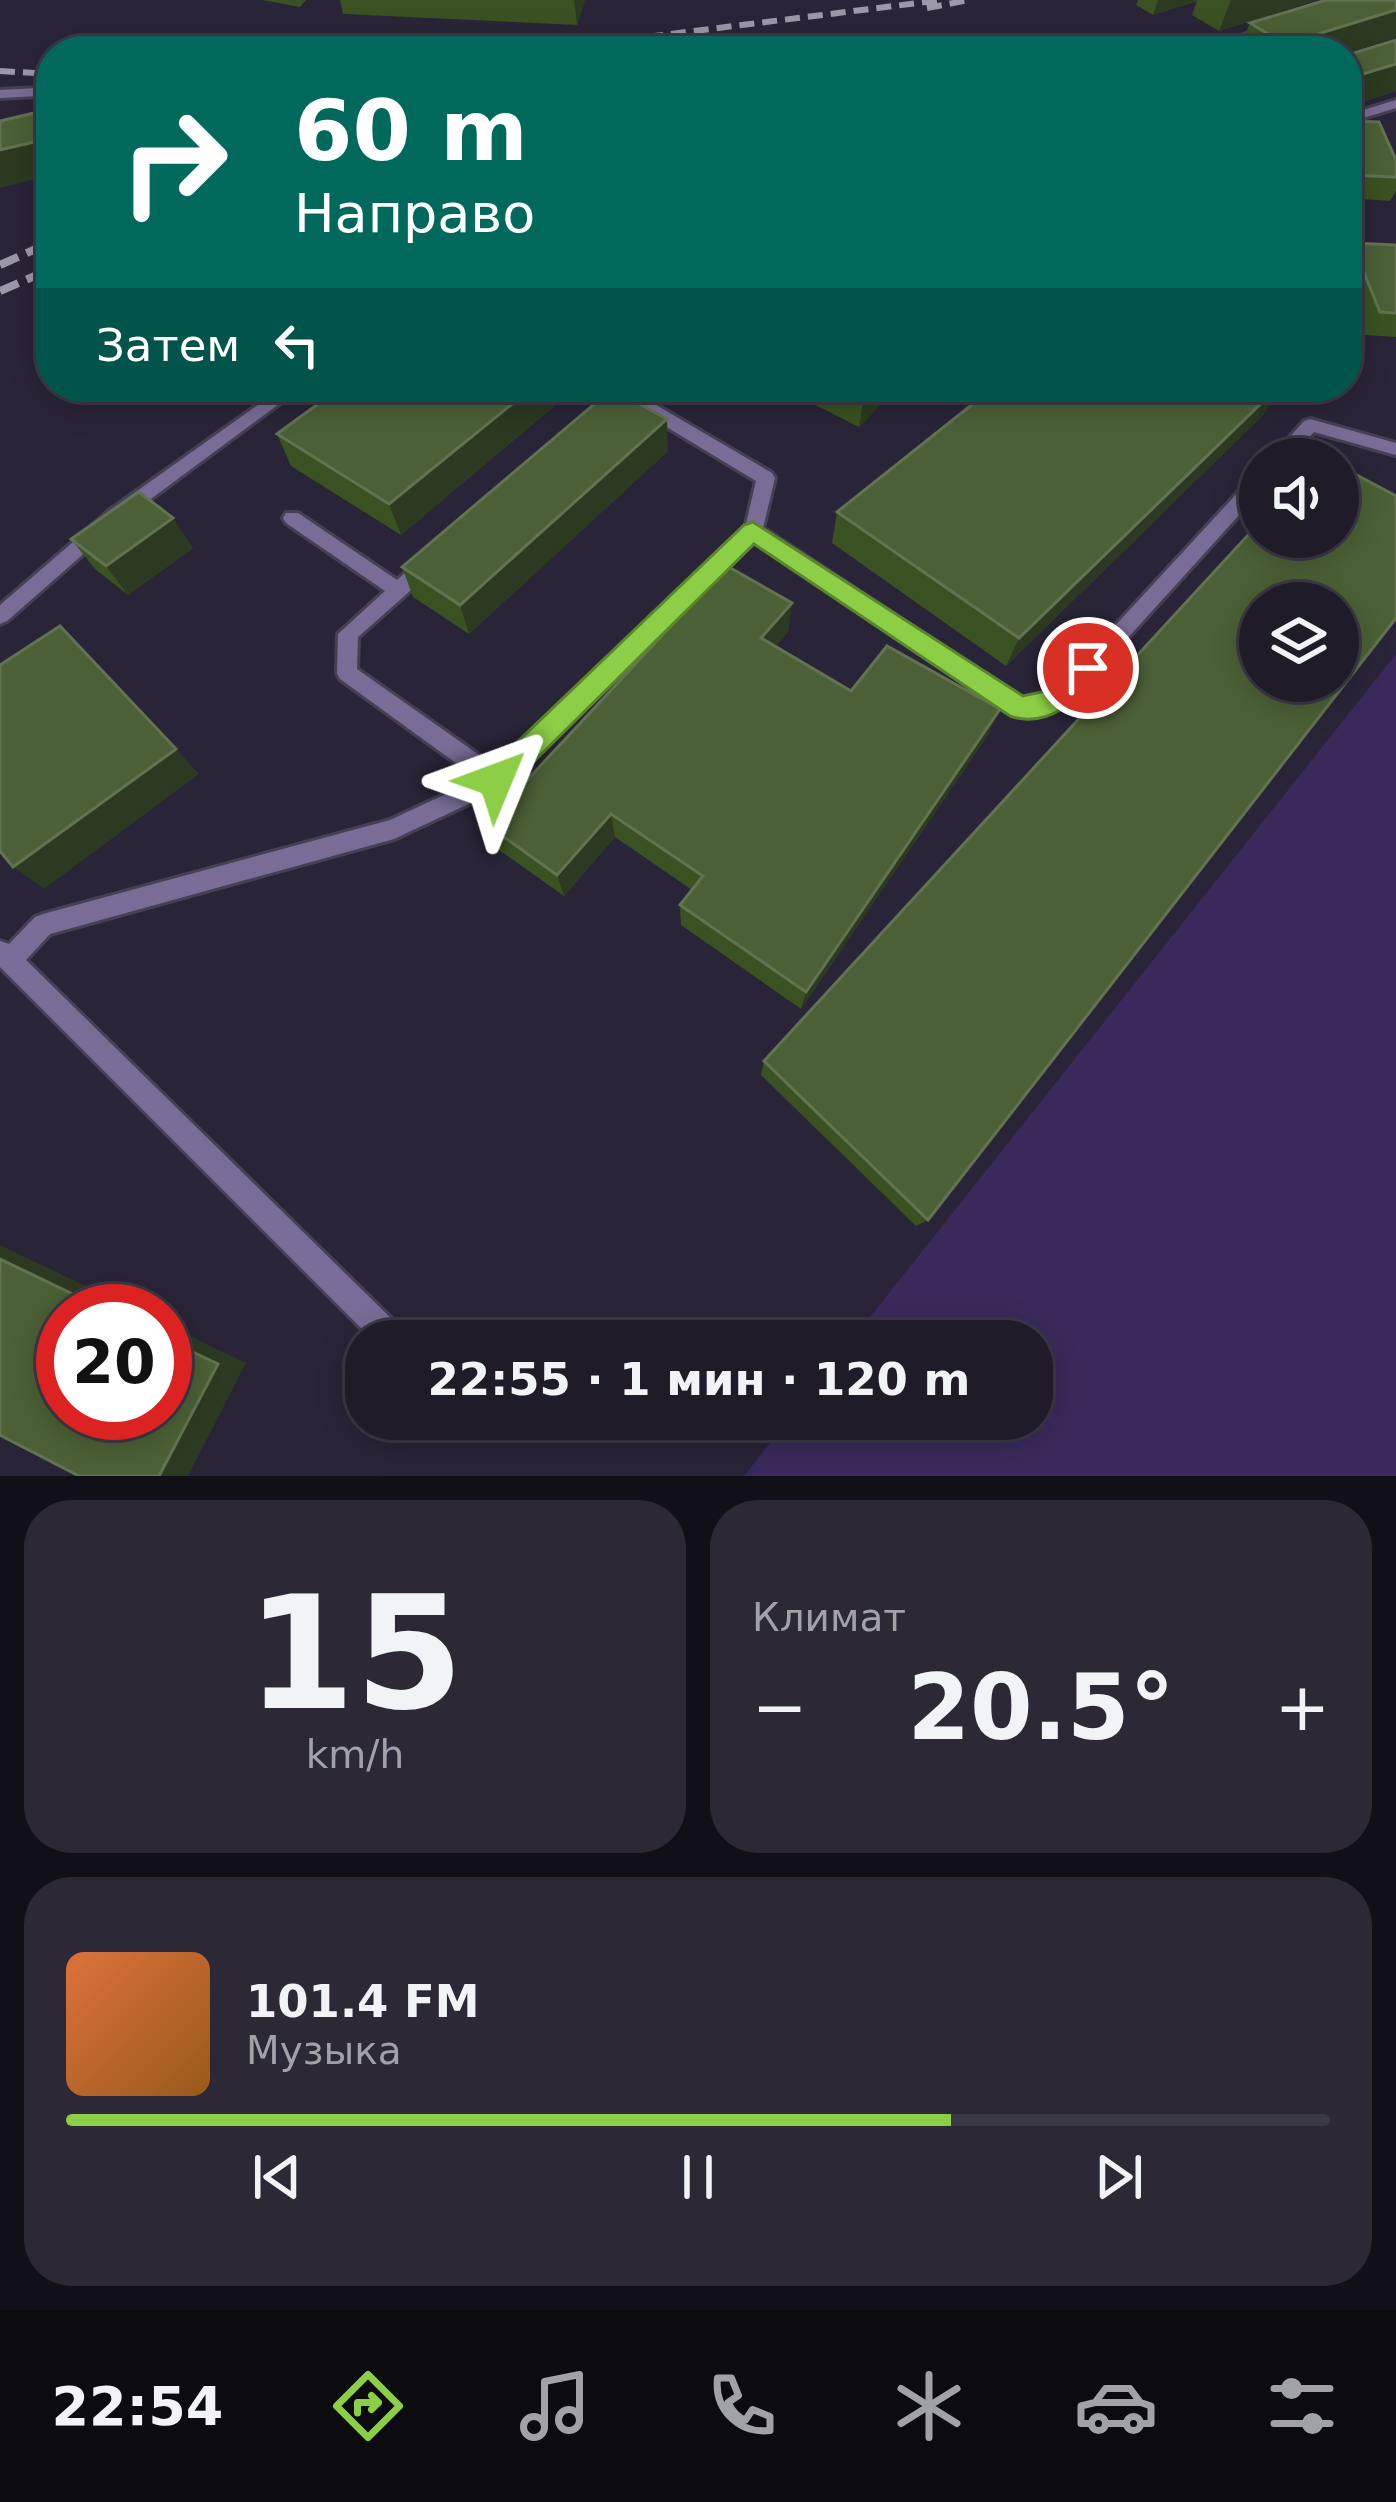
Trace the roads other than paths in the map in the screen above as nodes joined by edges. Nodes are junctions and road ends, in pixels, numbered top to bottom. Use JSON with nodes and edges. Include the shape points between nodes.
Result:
{"nodes":[{"id":1,"x":1287,"y":25,"type":"edge"},
{"id":2,"x":1251,"y":36,"type":"edge"},
{"id":3,"x":36,"y":92,"type":"edge"},
{"id":4,"x":0,"y":94,"type":"edge"},
{"id":5,"x":1396,"y":104,"type":"edge"},
{"id":6,"x":1362,"y":114,"type":"edge"},
{"id":7,"x":273,"y":402,"type":"edge"},
{"id":8,"x":613,"y":402,"type":"edge"},
{"id":9,"x":645,"y":402,"type":"edge"},
{"id":10,"x":606,"y":408,"type":"edge"},
{"id":11,"x":1299,"y":438,"type":"edge"},
{"id":12,"x":1357,"y":438,"type":"edge"},
{"id":13,"x":1359,"y":439,"type":"edge"},
{"id":14,"x":1396,"y":449,"type":"edge"},
{"id":15,"x":1239,"y":503,"type":"edge"},
{"id":16,"x":292,"y":518,"type":"dead end"},
{"id":17,"x":753,"y":531,"type":"junction"},
{"id":18,"x":450,"y":545,"type":"edge"},
{"id":19,"x":398,"y":590,"type":"junction"},
{"id":20,"x":0,"y":616,"type":"edge"},
{"id":21,"x":496,"y":780,"type":"junction"},
{"id":22,"x":6,"y":955,"type":"edge"},
{"id":23,"x":373,"y":1320,"type":"edge"}],
"edges":[{"from":1,"to":2,"type":"lane"},
{"from":3,"to":4,"type":"lane"},
{"from":5,"to":6,"type":"lane"},
{"from":7,"to":20,"type":"lane","via":[[115,516]]},
{"from":8,"to":10,"type":"lane"},
{"from":9,"to":17,"type":"lane","via":[[766,478]]},
{"from":11,"to":12,"type":"lane","via":[[1310,425]]},
{"from":13,"to":14,"type":"lane"},
{"from":15,"to":17,"type":"lane","via":[[1059,700],[1019,708]]},
{"from":16,"to":19,"type":"lane"},
{"from":17,"to":21,"type":"lane"},
{"from":18,"to":19,"type":"lane"},
{"from":19,"to":21,"type":"lane","via":[[348,634],[346,673]]},
{"from":21,"to":22,"type":"lane","via":[[394,829],[43,925]]},
{"from":22,"to":23,"type":"lane"}]}
